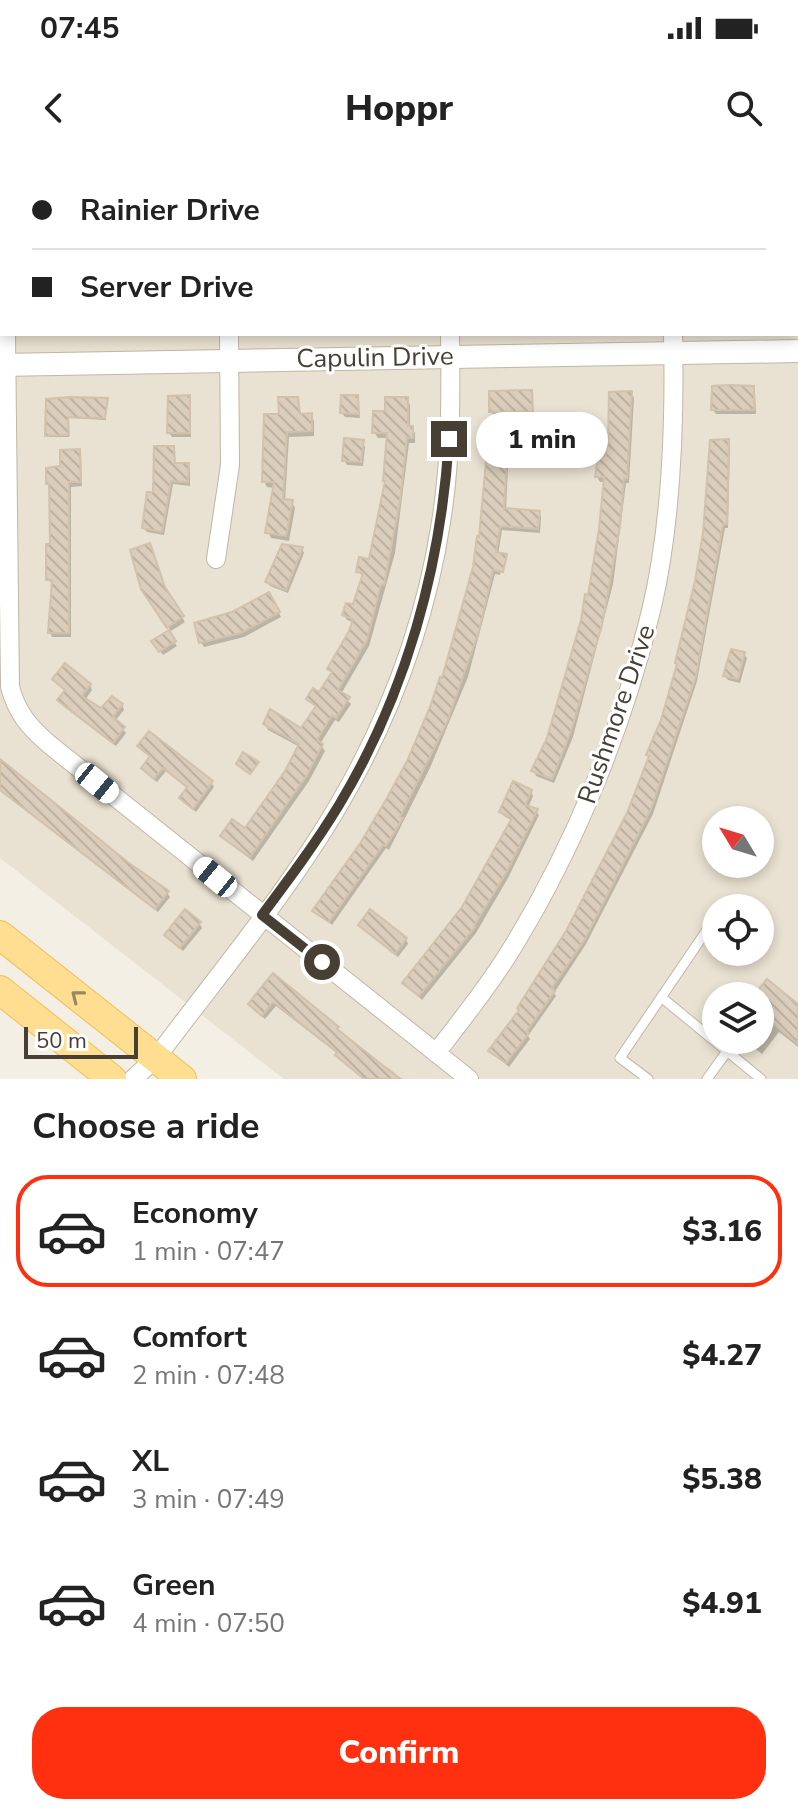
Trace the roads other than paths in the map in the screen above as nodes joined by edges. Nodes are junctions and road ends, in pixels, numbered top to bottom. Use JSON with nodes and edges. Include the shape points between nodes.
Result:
{"nodes":[{"id":1,"x":6,"y":336,"type":"edge"},
{"id":2,"x":229,"y":336,"type":"edge"},
{"id":3,"x":674,"y":344,"type":"edge"},
{"id":4,"x":450,"y":345,"type":"edge"},
{"id":5,"x":798,"y":351,"type":"edge"},
{"id":6,"x":229,"y":359,"type":"junction"},
{"id":7,"x":3,"y":365,"type":"edge"},
{"id":8,"x":216,"y":559,"type":"dead end"},
{"id":9,"x":262,"y":915,"type":"junction"},
{"id":10,"x":0,"y":935,"type":"edge"},
{"id":11,"x":702,"y":937,"type":"edge"},
{"id":12,"x":0,"y":990,"type":"edge"},
{"id":13,"x":661,"y":997,"type":"junction"},
{"id":14,"x":702,"y":1029,"type":"edge"},
{"id":15,"x":436,"y":1053,"type":"junction"},
{"id":16,"x":725,"y":1054,"type":"edge"},
{"id":17,"x":733,"y":1054,"type":"edge"},
{"id":18,"x":151,"y":1069,"type":"edge"},
{"id":19,"x":112,"y":1079,"type":"edge"},
{"id":20,"x":133,"y":1079,"type":"edge"},
{"id":21,"x":182,"y":1079,"type":"edge"},
{"id":22,"x":469,"y":1079,"type":"edge"},
{"id":23,"x":648,"y":1079,"type":"edge"},
{"id":24,"x":707,"y":1079,"type":"edge"},
{"id":25,"x":761,"y":1079,"type":"edge"}],
"edges":[{"from":1,"to":7,"type":"street"},
{"from":2,"to":6,"type":"street"},
{"from":3,"to":4,"type":"street","name":"Capulin Drive"},
{"from":3,"to":5,"type":"street","name":"Capulin Drive"},
{"from":3,"to":15,"type":"street","name":"Rushmore Drive","via":[[662,547],[652,609],[609,749],[537,904],[488,984]]},
{"from":4,"to":6,"type":"street","name":"Capulin Drive"},
{"from":4,"to":9,"type":"street","via":[[441,524],[403,669],[340,804]]},
{"from":6,"to":7,"type":"street","name":"Capulin Drive"},
{"from":6,"to":8,"type":"street","via":[[230,465]]},
{"from":7,"to":9,"type":"street","via":[[10,687],[16,709],[29,728]]},
{"from":9,"to":15,"type":"street"},
{"from":9,"to":18,"type":"street"},
{"from":18,"to":10,"type":"main road","one_way":true},
{"from":11,"to":13,"type":"lane"},
{"from":12,"to":19,"type":"main road"},
{"from":13,"to":14,"type":"lane"},
{"from":13,"to":23,"type":"lane","via":[[620,1058]]},
{"from":15,"to":22,"type":"street"},
{"from":16,"to":24,"type":"lane"},
{"from":17,"to":25,"type":"lane"},
{"from":18,"to":20,"type":"street"},
{"from":18,"to":21,"type":"main road"}]}
